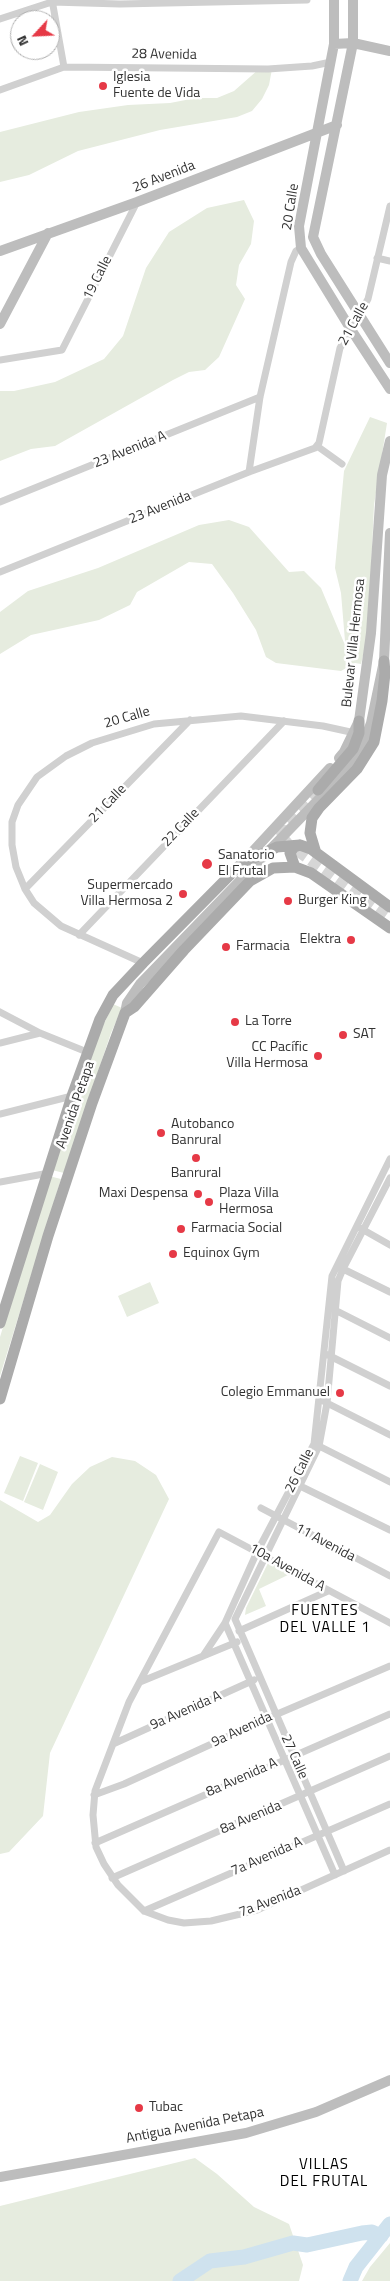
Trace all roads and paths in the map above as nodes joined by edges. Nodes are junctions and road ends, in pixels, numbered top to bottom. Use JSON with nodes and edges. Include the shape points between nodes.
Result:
{"nodes":[{"id":1,"x":306,"y":0,"type":"edge"},
{"id":2,"x":334,"y":0,"type":"edge"},
{"id":3,"x":354,"y":0,"type":"edge"},
{"id":4,"x":52,"y":1,"type":"edge"},
{"id":5,"x":120,"y":2,"type":"edge"},
{"id":6,"x":0,"y":19,"type":"edge"},
{"id":7,"x":354,"y":43,"type":"junction"},
{"id":8,"x":334,"y":44,"type":"junction"},
{"id":9,"x":390,"y":51,"type":"edge"},
{"id":10,"x":331,"y":62,"type":"junction"},
{"id":11,"x":64,"y":67,"type":"junction"},
{"id":12,"x":0,"y":90,"type":"edge"},
{"id":13,"x":337,"y":125,"type":"junction"},
{"id":14,"x":318,"y":131,"type":"junction"},
{"id":15,"x":137,"y":202,"type":"junction"},
{"id":16,"x":390,"y":206,"type":"edge"},
{"id":17,"x":48,"y":233,"type":"junction"},
{"id":18,"x":301,"y":248,"type":"junction"},
{"id":19,"x":0,"y":251,"type":"edge"},
{"id":20,"x":377,"y":258,"type":"junction"},
{"id":21,"x":390,"y":261,"type":"edge"},
{"id":22,"x":360,"y":316,"type":"junction"},
{"id":23,"x":0,"y":324,"type":"edge"},
{"id":24,"x":350,"y":328,"type":"junction"},
{"id":25,"x":0,"y":360,"type":"edge"},
{"id":26,"x":390,"y":363,"type":"edge"},
{"id":27,"x":390,"y":389,"type":"edge"},
{"id":28,"x":260,"y":397,"type":"junction"},
{"id":29,"x":390,"y":441,"type":"edge"},
{"id":30,"x":318,"y":444,"type":"junction"},
{"id":31,"x":342,"y":464,"type":"dead end"},
{"id":32,"x":249,"y":472,"type":"junction"},
{"id":33,"x":0,"y":502,"type":"edge"},
{"id":34,"x":390,"y":533,"type":"edge"},
{"id":35,"x":0,"y":572,"type":"edge"},
{"id":36,"x":383,"y":664,"type":"junction"},
{"id":37,"x":190,"y":720,"type":"junction"},
{"id":38,"x":284,"y":721,"type":"junction"},
{"id":39,"x":359,"y":721,"type":"junction"},
{"id":40,"x":355,"y":732,"type":"junction"},
{"id":41,"x":318,"y":790,"type":"tunnel mouth"},
{"id":42,"x":300,"y":845,"type":"junction"},
{"id":43,"x":316,"y":853,"type":"junction"},
{"id":44,"x":255,"y":856,"type":"junction"},
{"id":45,"x":241,"y":864,"type":"junction"},
{"id":46,"x":295,"y":867,"type":"junction"},
{"id":47,"x":264,"y":871,"type":"junction"},
{"id":48,"x":25,"y":889,"type":"junction"},
{"id":49,"x":390,"y":907,"type":"edge"},
{"id":50,"x":390,"y":928,"type":"edge"},
{"id":51,"x":79,"y":935,"type":"junction"},
{"id":52,"x":143,"y":963,"type":"junction"},
{"id":53,"x":0,"y":1012,"type":"edge"},
{"id":54,"x":125,"y":1013,"type":"junction"},
{"id":55,"x":40,"y":1033,"type":"junction"},
{"id":56,"x":0,"y":1043,"type":"edge"},
{"id":57,"x":87,"y":1052,"type":"junction"},
{"id":58,"x":72,"y":1096,"type":"junction"},
{"id":59,"x":0,"y":1114,"type":"edge"},
{"id":60,"x":390,"y":1159,"type":"edge"},
{"id":61,"x":49,"y":1172,"type":"junction"},
{"id":62,"x":67,"y":1178,"type":"junction"},
{"id":63,"x":390,"y":1178,"type":"edge"},
{"id":64,"x":0,"y":1182,"type":"edge"},
{"id":65,"x":376,"y":1187,"type":"junction"},
{"id":66,"x":386,"y":1192,"type":"edge"},
{"id":67,"x":355,"y":1226,"type":"junction"},
{"id":68,"x":363,"y":1230,"type":"junction"},
{"id":69,"x":390,"y":1245,"type":"edge"},
{"id":70,"x":340,"y":1267,"type":"junction"},
{"id":71,"x":390,"y":1292,"type":"edge"},
{"id":72,"x":328,"y":1307,"type":"junction"},
{"id":73,"x":335,"y":1310,"type":"junction"},
{"id":74,"x":0,"y":1323,"type":"edge"},
{"id":75,"x":390,"y":1338,"type":"edge"},
{"id":76,"x":328,"y":1355,"type":"junction"},
{"id":77,"x":390,"y":1386,"type":"edge"},
{"id":78,"x":0,"y":1399,"type":"edge"},
{"id":79,"x":320,"y":1400,"type":"junction"},
{"id":80,"x":328,"y":1403,"type":"junction"},
{"id":81,"x":390,"y":1435,"type":"edge"},
{"id":82,"x":316,"y":1445,"type":"junction"},
{"id":83,"x":390,"y":1482,"type":"edge"},
{"id":84,"x":297,"y":1485,"type":"junction"},
{"id":85,"x":261,"y":1508,"type":"dead end"},
{"id":86,"x":279,"y":1518,"type":"junction"},
{"id":87,"x":390,"y":1530,"type":"edge"},
{"id":88,"x":261,"y":1554,"type":"junction"},
{"id":89,"x":390,"y":1576,"type":"edge"},
{"id":90,"x":328,"y":1591,"type":"junction"},
{"id":91,"x":236,"y":1616,"type":"joint"},
{"id":92,"x":225,"y":1623,"type":"junction"},
{"id":93,"x":390,"y":1623,"type":"edge"},
{"id":94,"x":239,"y":1631,"type":"junction"},
{"id":95,"x":242,"y":1640,"type":"junction"},
{"id":96,"x":233,"y":1644,"type":"junction"},
{"id":97,"x":203,"y":1656,"type":"junction"},
{"id":98,"x":390,"y":1666,"type":"edge"},
{"id":99,"x":259,"y":1678,"type":"junction"},
{"id":100,"x":140,"y":1682,"type":"junction"},
{"id":101,"x":251,"y":1682,"type":"junction"},
{"id":102,"x":390,"y":1714,"type":"edge"},
{"id":103,"x":275,"y":1715,"type":"junction"},
{"id":104,"x":267,"y":1719,"type":"junction"},
{"id":105,"x":113,"y":1744,"type":"junction"},
{"id":106,"x":293,"y":1755,"type":"junction"},
{"id":107,"x":390,"y":1756,"type":"edge"},
{"id":108,"x":285,"y":1760,"type":"junction"},
{"id":109,"x":310,"y":1792,"type":"junction"},
{"id":110,"x":94,"y":1795,"type":"junction"},
{"id":111,"x":300,"y":1796,"type":"junction"},
{"id":112,"x":390,"y":1804,"type":"edge"},
{"id":113,"x":326,"y":1830,"type":"junction"},
{"id":114,"x":318,"y":1834,"type":"junction"},
{"id":115,"x":95,"y":1843,"type":"junction"},
{"id":116,"x":390,"y":1850,"type":"edge"},
{"id":117,"x":344,"y":1871,"type":"junction"},
{"id":118,"x":335,"y":1875,"type":"junction"},
{"id":119,"x":112,"y":1878,"type":"junction"},
{"id":120,"x":144,"y":1911,"type":"junction"},
{"id":121,"x":390,"y":2080,"type":"edge"},
{"id":122,"x":0,"y":2177,"type":"edge"}],
"edges":[{"from":1,"to":5,"type":"street"},
{"from":2,"to":8,"type":"main road","name":"20 Calle"},
{"from":3,"to":7,"type":"main road","name":"20 Calle"},
{"from":4,"to":5,"type":"street"},
{"from":4,"to":6,"type":"street"},
{"from":4,"to":11,"type":"street"},
{"from":7,"to":8,"type":"main road"},
{"from":7,"to":9,"type":"main road"},
{"from":7,"to":13,"type":"main road","name":"20 Calle"},
{"from":8,"to":10,"type":"main road","name":"20 Calle"},
{"from":10,"to":11,"type":"street","name":"28 Avenida","via":[[268,69]]},
{"from":10,"to":14,"type":"main road","name":"20 Calle"},
{"from":11,"to":12,"type":"street","name":"28 Avenida"},
{"from":13,"to":14,"type":"main road","name":"26 Avenida"},
{"from":13,"to":22,"type":"main road","name":"20 Calle","via":[[313,226],[314,242]]},
{"from":14,"to":15,"type":"main road","name":"26 Avenida"},
{"from":14,"to":18,"type":"main road","name":"20 Calle","via":[[299,226]]},
{"from":15,"to":17,"type":"main road","name":"26 Avenida"},
{"from":15,"to":25,"type":"street","name":"19 Calle","via":[[62,349]]},
{"from":16,"to":20,"type":"street","name":"21 Calle"},
{"from":17,"to":19,"type":"main road","name":"26 Avenida"},
{"from":17,"to":23,"type":"main road"},
{"from":18,"to":24,"type":"main road"},
{"from":18,"to":28,"type":"street","name":"20 Calle","via":[[291,262]]},
{"from":20,"to":21,"type":"street"},
{"from":20,"to":22,"type":"street","name":"21 Calle","via":[[368,299]]},
{"from":22,"to":24,"type":"street","name":"21 Calle"},
{"from":22,"to":26,"type":"main road"},
{"from":24,"to":27,"type":"main road"},
{"from":24,"to":30,"type":"street","name":"21 Calle","via":[[338,355]]},
{"from":28,"to":32,"type":"street","name":"20 Calle"},
{"from":28,"to":33,"type":"street","name":"23 Avenida A"},
{"from":29,"to":39,"type":"main road","name":"Bulevar Villa Hermosa","via":[[382,475],[372,633]]},
{"from":30,"to":31,"type":"street"},
{"from":30,"to":32,"type":"street","name":"23 Avenida","via":[[312,450]]},
{"from":32,"to":35,"type":"street","name":"23 Avenida"},
{"from":34,"to":36,"type":"main road","name":"Bulevar Villa Hermosa"},
{"from":36,"to":43,"type":"main road","via":[[382,701],[374,742],[357,770],[312,818],[310,833]]},
{"from":36,"to":54,"type":"main road","name":"Bulevar Villa Hermosa","via":[[368,734],[353,763],[140,984],[127,1003]]},
{"from":37,"to":38,"type":"street","name":"20 Calle","via":[[241,716]]},
{"from":37,"to":48,"type":"street","name":"21 Calle"},
{"from":37,"to":48,"type":"street","name":"20 Calle","via":[[154,724],[92,743],[66,756],[37,778],[18,804],[12,822],[14,859]]},
{"from":38,"to":40,"type":"street","name":"20 Calle"},
{"from":38,"to":51,"type":"street","name":"22 Calle"},
{"from":39,"to":40,"type":"main road","name":"Bulevar Villa Hermosa"},
{"from":39,"to":41,"type":"main road","via":[[359,733],[353,748]]},
{"from":40,"to":45,"type":"main road","name":"Bulevar Villa Hermosa","via":[[344,752]]},
{"from":42,"to":43,"type":"main road"},
{"from":42,"to":44,"type":"main road","name":"Avenida Petapa","via":[[277,847]]},
{"from":42,"to":46,"type":"main road","via":[[290,852]]},
{"from":43,"to":49,"type":"main road"},
{"from":44,"to":45,"type":"main road","name":"Avenida Petapa"},
{"from":44,"to":47,"type":"main road","via":[[262,862]]},
{"from":45,"to":52,"type":"main road","name":"Avenida Petapa"},
{"from":46,"to":47,"type":"main road","via":[[280,866]]},
{"from":46,"to":50,"type":"main road","via":[[311,873]]},
{"from":47,"to":54,"type":"main road","name":"Avenida Petapa","via":[[250,881]]},
{"from":48,"to":51,"type":"street","name":"20 Calle","via":[[45,914]]},
{"from":51,"to":52,"type":"street","name":"20 Calle"},
{"from":52,"to":57,"type":"main road","name":"Avenida Petapa","via":[[109,1000]]},
{"from":53,"to":55,"type":"street"},
{"from":54,"to":62,"type":"main road","name":"Avenida Petapa"},
{"from":55,"to":56,"type":"street"},
{"from":55,"to":57,"type":"street"},
{"from":57,"to":58,"type":"main road","name":"Avenida Petapa"},
{"from":58,"to":59,"type":"street"},
{"from":58,"to":61,"type":"main road","name":"Avenida Petapa"},
{"from":60,"to":65,"type":"street","name":"26 Calle"},
{"from":61,"to":62,"type":"main road"},
{"from":61,"to":64,"type":"street"},
{"from":61,"to":74,"type":"main road","name":"Avenida Petapa"},
{"from":62,"to":78,"type":"main road","name":"Avenida Petapa"},
{"from":63,"to":66,"type":"street","name":"26 Calle"},
{"from":65,"to":66,"type":"street"},
{"from":65,"to":67,"type":"street","name":"26 Calle"},
{"from":66,"to":68,"type":"street","name":"26 Calle"},
{"from":67,"to":68,"type":"street"},
{"from":67,"to":70,"type":"street","name":"26 Calle"},
{"from":68,"to":69,"type":"street"},
{"from":68,"to":70,"type":"street","name":"26 Calle"},
{"from":70,"to":71,"type":"street"},
{"from":70,"to":72,"type":"street","name":"26 Calle","via":[[330,1284]]},
{"from":70,"to":73,"type":"street","name":"26 Calle"},
{"from":72,"to":73,"type":"street"},
{"from":72,"to":76,"type":"street","name":"26 Calle"},
{"from":73,"to":75,"type":"street"},
{"from":73,"to":76,"type":"street","name":"26 Calle"},
{"from":76,"to":77,"type":"street"},
{"from":76,"to":79,"type":"street","name":"26 Calle"},
{"from":76,"to":80,"type":"street","name":"26 Calle"},
{"from":79,"to":80,"type":"street"},
{"from":79,"to":82,"type":"street","name":"26 Calle"},
{"from":80,"to":81,"type":"street"},
{"from":80,"to":82,"type":"street","name":"26 Calle"},
{"from":82,"to":83,"type":"street"},
{"from":82,"to":84,"type":"street","name":"26 Calle"},
{"from":84,"to":86,"type":"street","name":"26 Calle"},
{"from":84,"to":87,"type":"street"},
{"from":85,"to":86,"type":"street","name":"11 Avenida"},
{"from":86,"to":88,"type":"street","name":"26 Calle"},
{"from":86,"to":89,"type":"street","name":"11 Avenida"},
{"from":88,"to":90,"type":"street","name":"10a Avenida A"},
{"from":88,"to":91,"type":"street","name":"26 Calle"},
{"from":88,"to":92,"type":"street","name":"26 Calle"},
{"from":88,"to":100,"type":"street","name":"10a Avenida A","via":[[219,1532]]},
{"from":90,"to":93,"type":"street","name":"10a Avenida A"},
{"from":90,"to":94,"type":"street"},
{"from":91,"to":94,"type":"street","name":"27 Calle"},
{"from":92,"to":96,"type":"street","name":"27 Calle"},
{"from":92,"to":97,"type":"street","name":"26 Calle"},
{"from":94,"to":95,"type":"street","name":"27 Calle"},
{"from":95,"to":96,"type":"street"},
{"from":95,"to":99,"type":"street","name":"27 Calle"},
{"from":96,"to":97,"type":"street"},
{"from":96,"to":101,"type":"street","name":"27 Calle"},
{"from":97,"to":100,"type":"street"},
{"from":98,"to":103,"type":"street","name":"9a Avenida"},
{"from":99,"to":101,"type":"street","name":"9a Avenida A"},
{"from":99,"to":103,"type":"street","name":"27 Calle"},
{"from":100,"to":105,"type":"street"},
{"from":101,"to":104,"type":"street","name":"27 Calle"},
{"from":101,"to":105,"type":"street","name":"9a Avenida A"},
{"from":102,"to":106,"type":"street","name":"8a Avenida A"},
{"from":103,"to":104,"type":"street","name":"9a Avenida"},
{"from":103,"to":106,"type":"street","name":"27 Calle"},
{"from":104,"to":108,"type":"street","name":"27 Calle"},
{"from":104,"to":110,"type":"street","name":"9a Avenida"},
{"from":105,"to":110,"type":"street"},
{"from":106,"to":108,"type":"street","name":"8a Avenida A"},
{"from":106,"to":109,"type":"street","name":"27 Calle"},
{"from":107,"to":109,"type":"street","name":"8a Avenida"},
{"from":108,"to":111,"type":"street","name":"27 Calle"},
{"from":108,"to":115,"type":"street","name":"8a Avenida A"},
{"from":109,"to":111,"type":"street","name":"8a Avenida"},
{"from":109,"to":113,"type":"street","name":"27 Calle"},
{"from":110,"to":115,"type":"street"},
{"from":111,"to":114,"type":"street","name":"27 Calle"},
{"from":111,"to":119,"type":"street","name":"8a Avenida"},
{"from":112,"to":113,"type":"street","name":"7a Avenida A"},
{"from":113,"to":114,"type":"street","name":"7a Avenida A"},
{"from":113,"to":117,"type":"street","name":"27 Calle"},
{"from":114,"to":118,"type":"street","name":"27 Calle"},
{"from":114,"to":120,"type":"street","name":"7a Avenida A"},
{"from":115,"to":119,"type":"street"},
{"from":116,"to":117,"type":"street","name":"7a Avenida"},
{"from":117,"to":118,"type":"street","name":"7a Avenida"},
{"from":118,"to":120,"type":"street","name":"7a Avenida","via":[[271,1904],[218,1920],[184,1923]]},
{"from":119,"to":120,"type":"street"},
{"from":121,"to":122,"type":"main road","name":"Antigua Avenida Petapa","via":[[316,2112],[246,2133]]}]}
